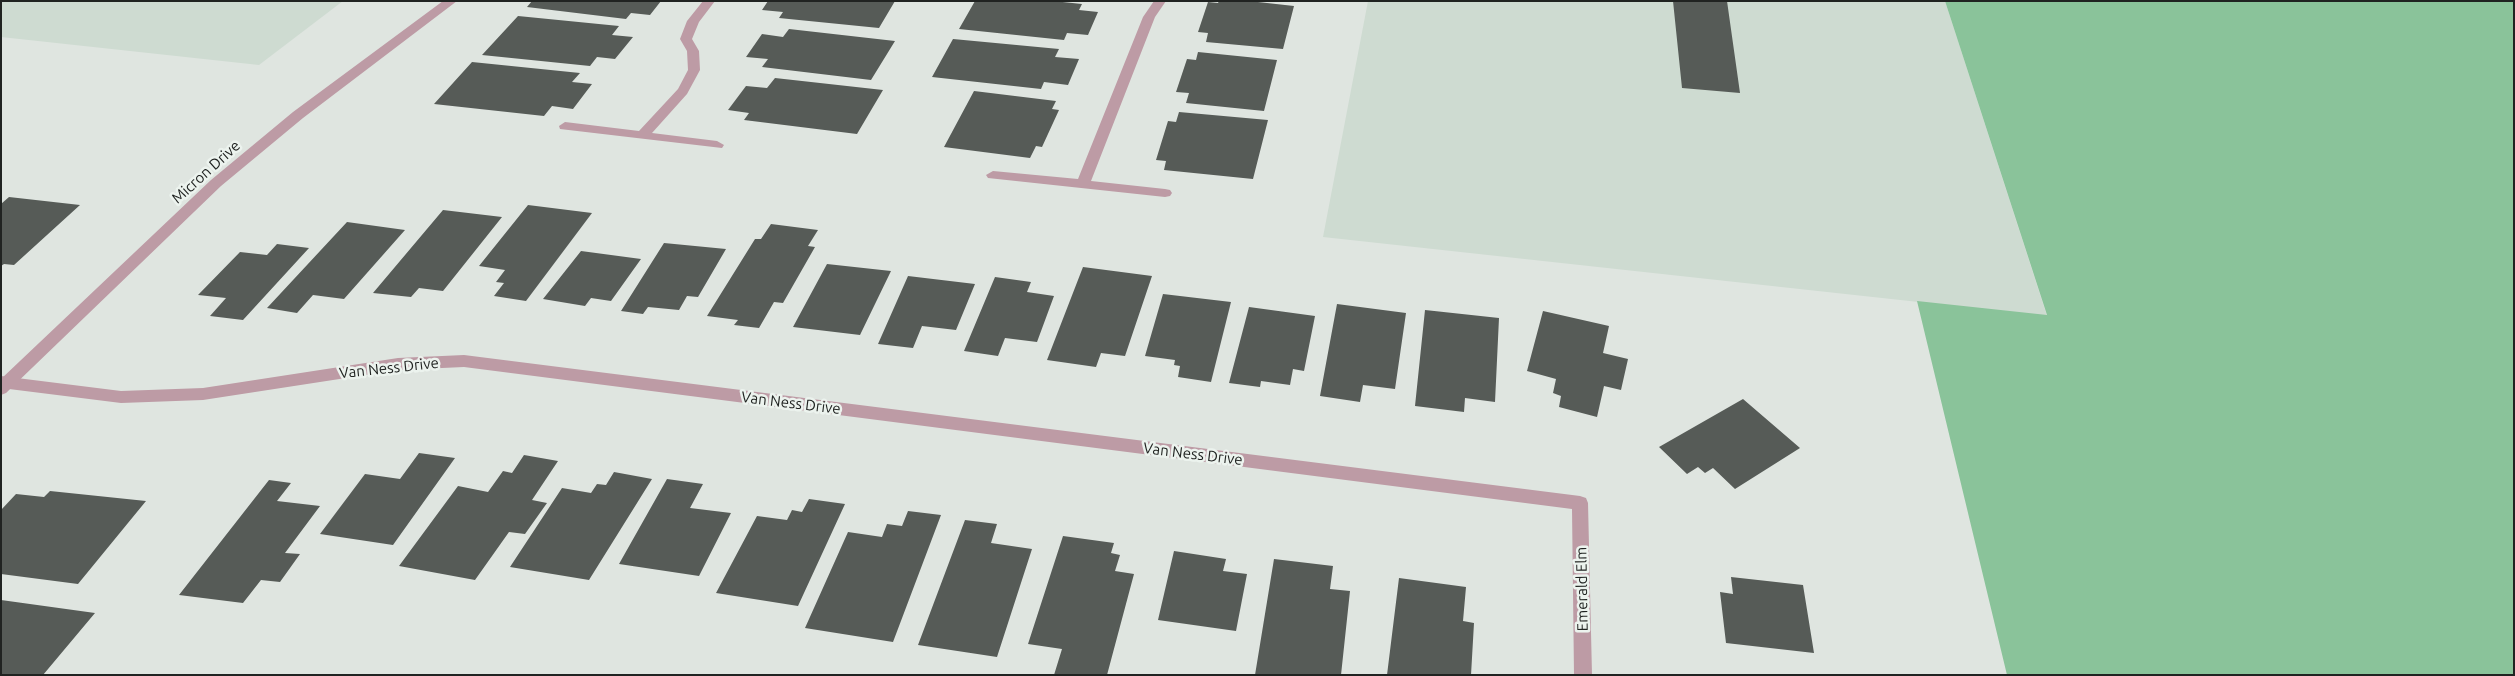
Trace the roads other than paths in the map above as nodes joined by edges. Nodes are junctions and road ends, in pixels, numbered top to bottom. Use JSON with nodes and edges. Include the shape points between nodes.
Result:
{"nodes":[{"id":1,"x":451,"y":1,"type":"edge"},
{"id":2,"x":709,"y":1,"type":"edge"},
{"id":3,"x":1160,"y":1,"type":"edge"},
{"id":4,"x":565,"y":126,"type":"dead end"},
{"id":5,"x":642,"y":136,"type":"junction"},
{"id":6,"x":717,"y":145,"type":"dead end"},
{"id":7,"x":993,"y":175,"type":"dead end"},
{"id":8,"x":1083,"y":184,"type":"junction"},
{"id":9,"x":1165,"y":193,"type":"dead end"},
{"id":10,"x":4,"y":384,"type":"edge"},
{"id":11,"x":1580,"y":503,"type":"joint"},
{"id":12,"x":1583,"y":675,"type":"edge"}],
"edges":[{"from":1,"to":10,"type":"street","name":"Micron Drive","via":[[298,115],[216,183]]},
{"from":2,"to":5,"type":"street","via":[[693,21],[686,39],[694,51],[694,70],[683,91]]},
{"from":3,"to":8,"type":"street","via":[[1149,17]]},
{"from":4,"to":5,"type":"street"},
{"from":5,"to":6,"type":"street"},
{"from":7,"to":8,"type":"street"},
{"from":8,"to":9,"type":"street"},
{"from":10,"to":11,"type":"street","name":"Van Ness Drive","via":[[121,397],[203,394],[398,364],[464,361]]},
{"from":11,"to":12,"type":"street","name":"Emerald Elm"}]}
